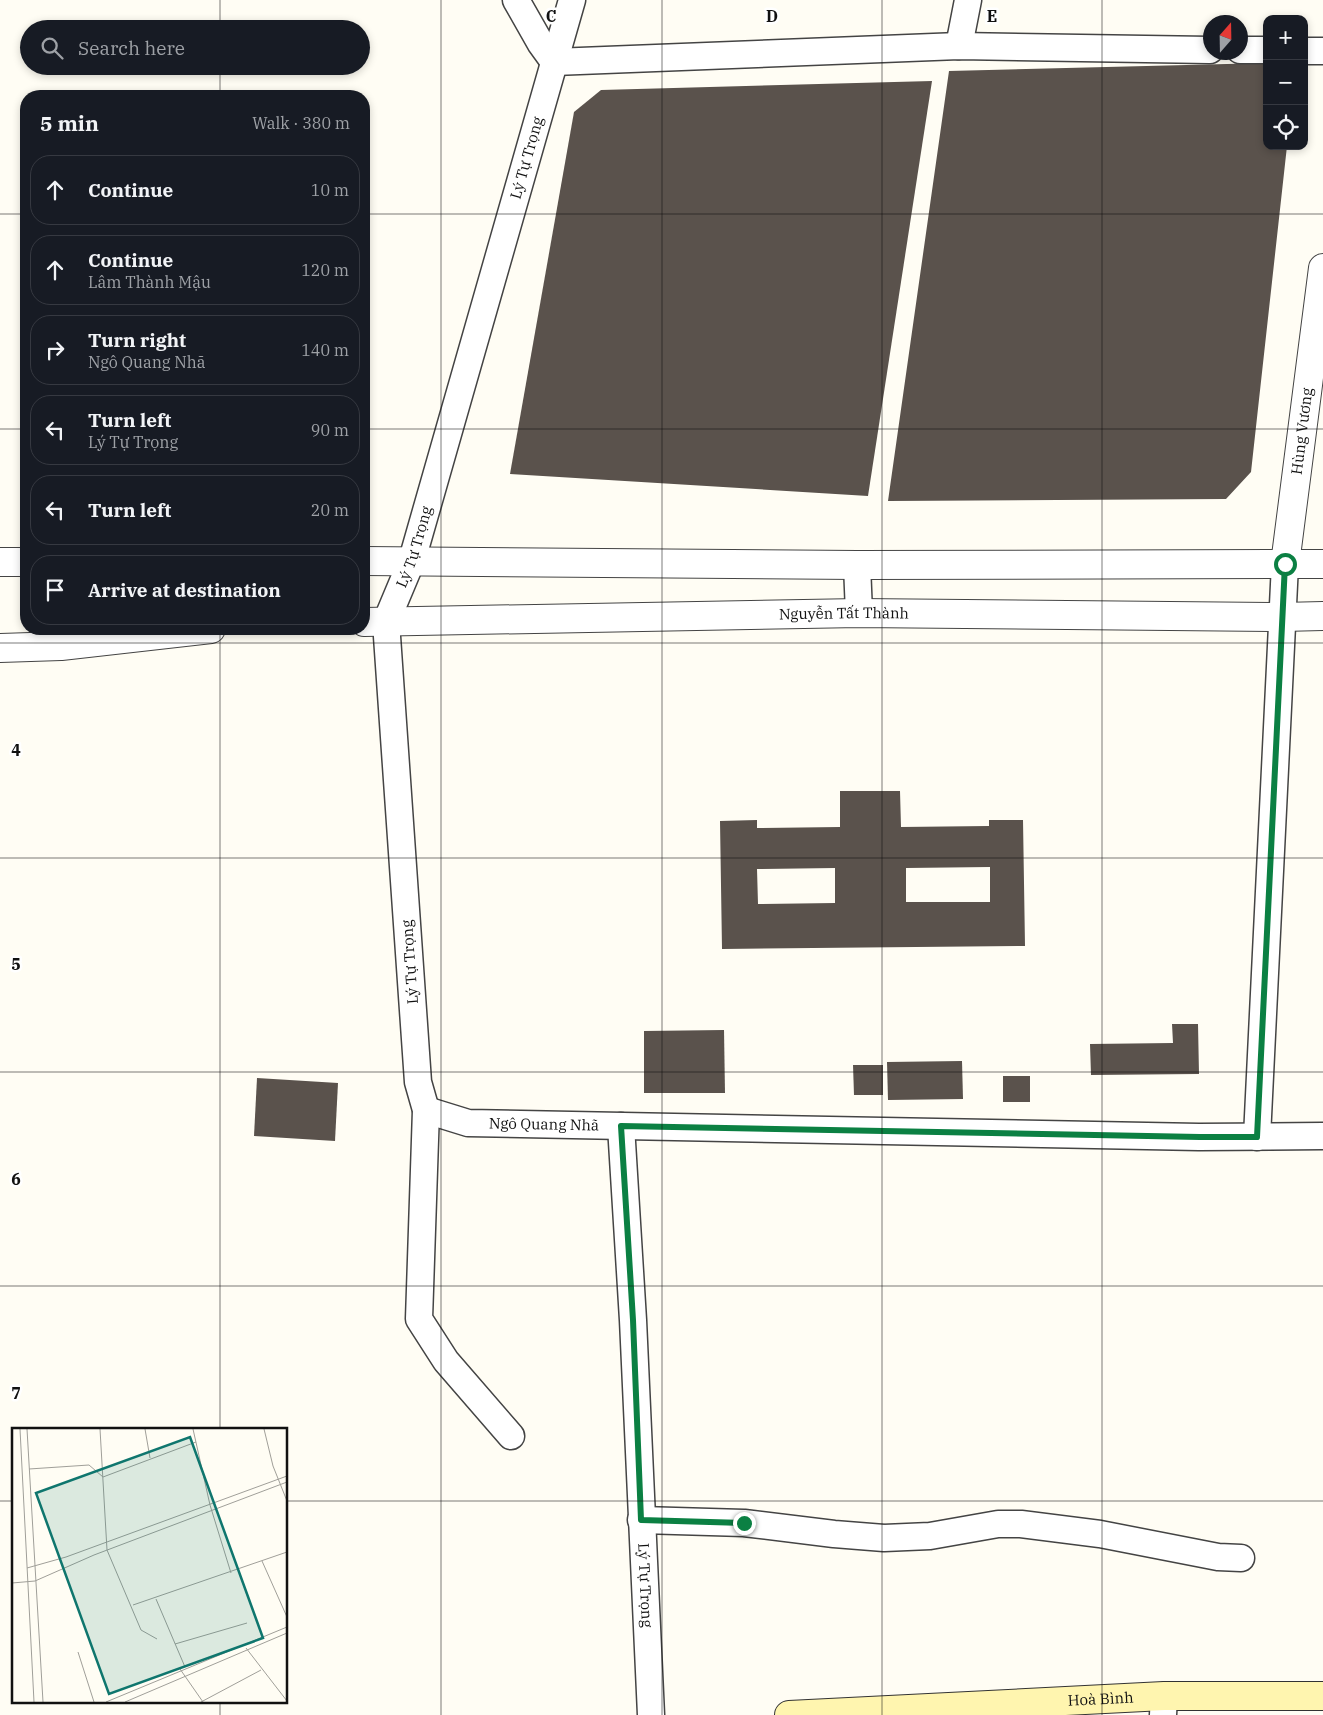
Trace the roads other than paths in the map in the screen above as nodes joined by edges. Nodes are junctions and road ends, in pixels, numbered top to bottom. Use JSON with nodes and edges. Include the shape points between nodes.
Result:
{"nodes":[{"id":1,"x":516,"y":0,"type":"edge"},
{"id":2,"x":572,"y":0,"type":"edge"},
{"id":3,"x":968,"y":0,"type":"edge"},
{"id":4,"x":959,"y":46,"type":"junction"},
{"id":5,"x":1203,"y":50,"type":"edge"},
{"id":6,"x":1248,"y":50,"type":"edge"},
{"id":7,"x":1263,"y":50,"type":"edge"},
{"id":8,"x":1308,"y":51,"type":"edge"},
{"id":9,"x":1323,"y":51,"type":"edge"},
{"id":10,"x":554,"y":62,"type":"junction"},
{"id":11,"x":1323,"y":268,"type":"edge"},
{"id":12,"x":412,"y":560,"type":"junction"},
{"id":13,"x":370,"y":561,"type":"edge"},
{"id":14,"x":0,"y":562,"type":"edge"},
{"id":15,"x":20,"y":562,"type":"edge"},
{"id":16,"x":1285,"y":564,"type":"junction"},
{"id":17,"x":1323,"y":564,"type":"edge"},
{"id":18,"x":857,"y":565,"type":"junction"},
{"id":19,"x":859,"y":612,"type":"junction"},
{"id":20,"x":1323,"y":616,"type":"edge"},
{"id":21,"x":1282,"y":617,"type":"junction"},
{"id":22,"x":375,"y":622,"type":"edge"},
{"id":23,"x":98,"y":635,"type":"edge"},
{"id":24,"x":61,"y":637,"type":"edge"},
{"id":25,"x":0,"y":648,"type":"edge"},
{"id":26,"x":426,"y":1110,"type":"junction"},
{"id":27,"x":621,"y":1126,"type":"junction"},
{"id":28,"x":1323,"y":1136,"type":"edge"},
{"id":29,"x":1257,"y":1137,"type":"junction"},
{"id":30,"x":512,"y":1436,"type":"dead end"},
{"id":31,"x":641,"y":1520,"type":"junction"},
{"id":32,"x":1241,"y":1558,"type":"dead end"},
{"id":33,"x":1323,"y":1696,"type":"edge"},
{"id":34,"x":1164,"y":1706,"type":"edge"},
{"id":35,"x":651,"y":1715,"type":"edge"},
{"id":36,"x":789,"y":1715,"type":"edge"}],
"edges":[{"from":1,"to":10,"type":"street"},
{"from":2,"to":10,"type":"street","name":"Lý Tự Trọng"},
{"from":3,"to":4,"type":"street"},
{"from":4,"to":5,"type":"street"},
{"from":4,"to":10,"type":"street"},
{"from":6,"to":7,"type":"street"},
{"from":8,"to":9,"type":"street"},
{"from":10,"to":12,"type":"street","name":"Lý Tự Trọng"},
{"from":11,"to":16,"type":"street","name":"Hùng Vương"},
{"from":12,"to":13,"type":"street"},
{"from":12,"to":18,"type":"street"},
{"from":12,"to":22,"type":"street","name":"Lý Tự Trọng"},
{"from":14,"to":15,"type":"street"},
{"from":16,"to":17,"type":"street"},
{"from":16,"to":18,"type":"street"},
{"from":16,"to":21,"type":"street"},
{"from":18,"to":19,"type":"street"},
{"from":19,"to":21,"type":"street","name":"Nguyễn Tất Thành"},
{"from":19,"to":22,"type":"street","name":"Nguyễn Tất Thành"},
{"from":20,"to":21,"type":"street","name":"Nguyễn Tất Thành"},
{"from":21,"to":29,"type":"street"},
{"from":22,"to":26,"type":"street","name":"Lý Tự Trọng","via":[[418,1082]]},
{"from":23,"to":24,"type":"street"},
{"from":24,"to":25,"type":"street"},
{"from":26,"to":27,"type":"street","name":"Ngô Quang Nhã","via":[[468,1123]]},
{"from":26,"to":30,"type":"street","name":"Lý Tự Trọng","via":[[419,1320],[446,1361]]},
{"from":27,"to":29,"type":"street","name":"Ngô Quang Nhã"},
{"from":27,"to":31,"type":"street","name":"Lý Tự Trọng"},
{"from":28,"to":29,"type":"street","name":"Ngô Quang Nhã"},
{"from":31,"to":32,"type":"street","via":[[744,1523],[884,1538],[930,1536],[998,1524],[1022,1524],[1100,1534],[1218,1557]]},
{"from":31,"to":35,"type":"street","name":"Lý Tự Trọng"},
{"from":33,"to":34,"type":"main road","name":"Hoà Bình"},
{"from":34,"to":36,"type":"main road","name":"Hoà Bình"}]}
